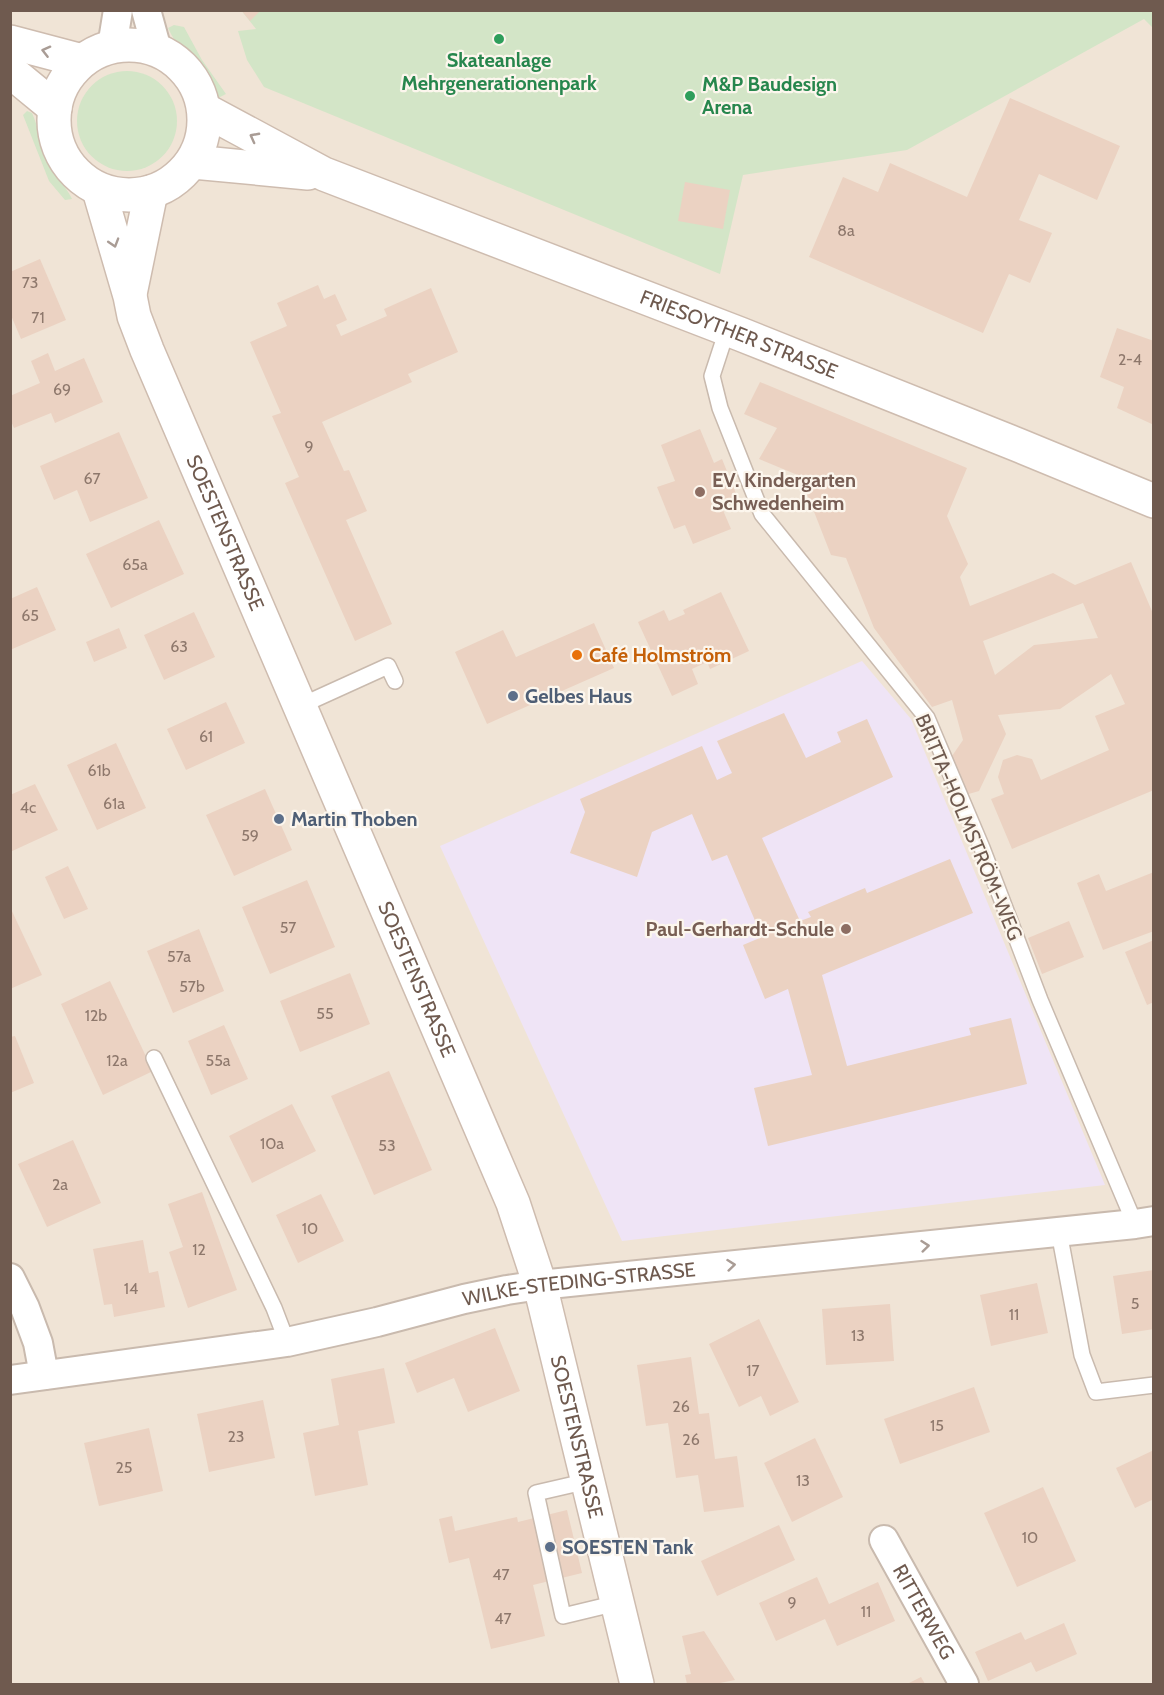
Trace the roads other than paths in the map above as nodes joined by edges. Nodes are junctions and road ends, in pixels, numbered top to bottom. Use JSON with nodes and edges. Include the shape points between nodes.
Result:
{"nodes":[{"id":1,"x":118,"y":10,"type":"edge"},
{"id":2,"x":146,"y":10,"type":"edge"},
{"id":3,"x":10,"y":42,"type":"edge"},
{"id":4,"x":112,"y":47,"type":"junction"},
{"id":5,"x":157,"y":50,"type":"junction"},
{"id":6,"x":82,"y":61,"type":"junction"},
{"id":7,"x":10,"y":70,"type":"edge"},
{"id":8,"x":55,"y":108,"type":"junction"},
{"id":9,"x":205,"y":110,"type":"junction"},
{"id":10,"x":193,"y":162,"type":"junction"},
{"id":11,"x":324,"y":174,"type":"junction"},
{"id":12,"x":99,"y":190,"type":"junction"},
{"id":13,"x":151,"y":192,"type":"junction"},
{"id":14,"x":130,"y":296,"type":"junction"},
{"id":15,"x":727,"y":330,"type":"junction"},
{"id":16,"x":1154,"y":501,"type":"edge"},
{"id":17,"x":395,"y":681,"type":"dead end"},
{"id":18,"x":300,"y":706,"type":"junction"},
{"id":19,"x":154,"y":1058,"type":"dead end"},
{"id":20,"x":1144,"y":1223,"type":"edge"},
{"id":21,"x":1059,"y":1232,"type":"junction"},
{"id":22,"x":10,"y":1278,"type":"edge"},
{"id":23,"x":540,"y":1285,"type":"junction"},
{"id":24,"x":286,"y":1342,"type":"junction"},
{"id":25,"x":44,"y":1375,"type":"junction"},
{"id":26,"x":10,"y":1380,"type":"edge"},
{"id":27,"x":1154,"y":1384,"type":"edge"},
{"id":28,"x":588,"y":1481,"type":"junction"},
{"id":29,"x":884,"y":1540,"type":"dead end"},
{"id":30,"x":617,"y":1603,"type":"junction"},
{"id":31,"x":637,"y":1684,"type":"edge"},
{"id":32,"x":964,"y":1684,"type":"edge"}],
"edges":[{"from":1,"to":4,"type":"street"},
{"from":2,"to":5,"type":"street"},
{"from":6,"to":3,"type":"street","one_way":true},
{"from":4,"to":5,"type":"street","via":[[135,45]]},
{"from":4,"to":6,"type":"street"},
{"from":5,"to":9,"type":"street","via":[[178,63],[194,82]]},
{"from":6,"to":8,"type":"street","via":[[62,88]]},
{"from":7,"to":8,"type":"street"},
{"from":8,"to":12,"type":"street","via":[[61,152],[74,170]]},
{"from":9,"to":10,"type":"street","via":[[200,147]]},
{"from":11,"to":9,"type":"street","name":"FRIESOYTHER STRASSE","one_way":true},
{"from":10,"to":11,"type":"street","name":"FRIESOYTHER STRASSE"},
{"from":10,"to":13,"type":"street"},
{"from":11,"to":15,"type":"street","name":"FRIESOYTHER STRASSE"},
{"from":12,"to":13,"type":"street","via":[[131,196]]},
{"from":12,"to":14,"type":"street","name":"SOESTENSTRASSE","one_way":true},
{"from":13,"to":14,"type":"street","name":"SOESTENSTRASSE"},
{"from":14,"to":18,"type":"street","name":"SOESTENSTRASSE","via":[[134,316]]},
{"from":15,"to":16,"type":"street","name":"FRIESOYTHER STRASSE"},
{"from":15,"to":20,"type":"lane","name":"BRITTA-HOLMSTRÖM-WEG","via":[[712,376],[720,408],[762,514],[927,718],[1040,1000]]},
{"from":17,"to":18,"type":"lane","via":[[388,666]]},
{"from":18,"to":23,"type":"street","name":"SOESTENSTRASSE","via":[[513,1203]]},
{"from":19,"to":24,"type":"lane","via":[[274,1308]]},
{"from":20,"to":21,"type":"street","name":"WILKE-STEDING-STRASSE"},
{"from":23,"to":21,"type":"street","name":"WILKE-STEDING-STRASSE","one_way":true},
{"from":21,"to":27,"type":"lane","via":[[1082,1355],[1096,1392]]},
{"from":22,"to":25,"type":"street","via":[[38,1342]]},
{"from":23,"to":24,"type":"street","name":"WILKE-STEDING-STRASSE"},
{"from":23,"to":28,"type":"street","name":"SOESTENSTRASSE"},
{"from":24,"to":25,"type":"street","name":"WILKE-STEDING-STRASSE"},
{"from":25,"to":26,"type":"street","name":"WILKE-STEDING-STRASSE"},
{"from":28,"to":30,"type":"street","name":"SOESTENSTRASSE"},
{"from":28,"to":30,"type":"lane","via":[[536,1493],[563,1616]]},
{"from":29,"to":32,"type":"street","name":"RITTERWEG"},
{"from":30,"to":31,"type":"street","name":"SOESTENSTRASSE"}]}
